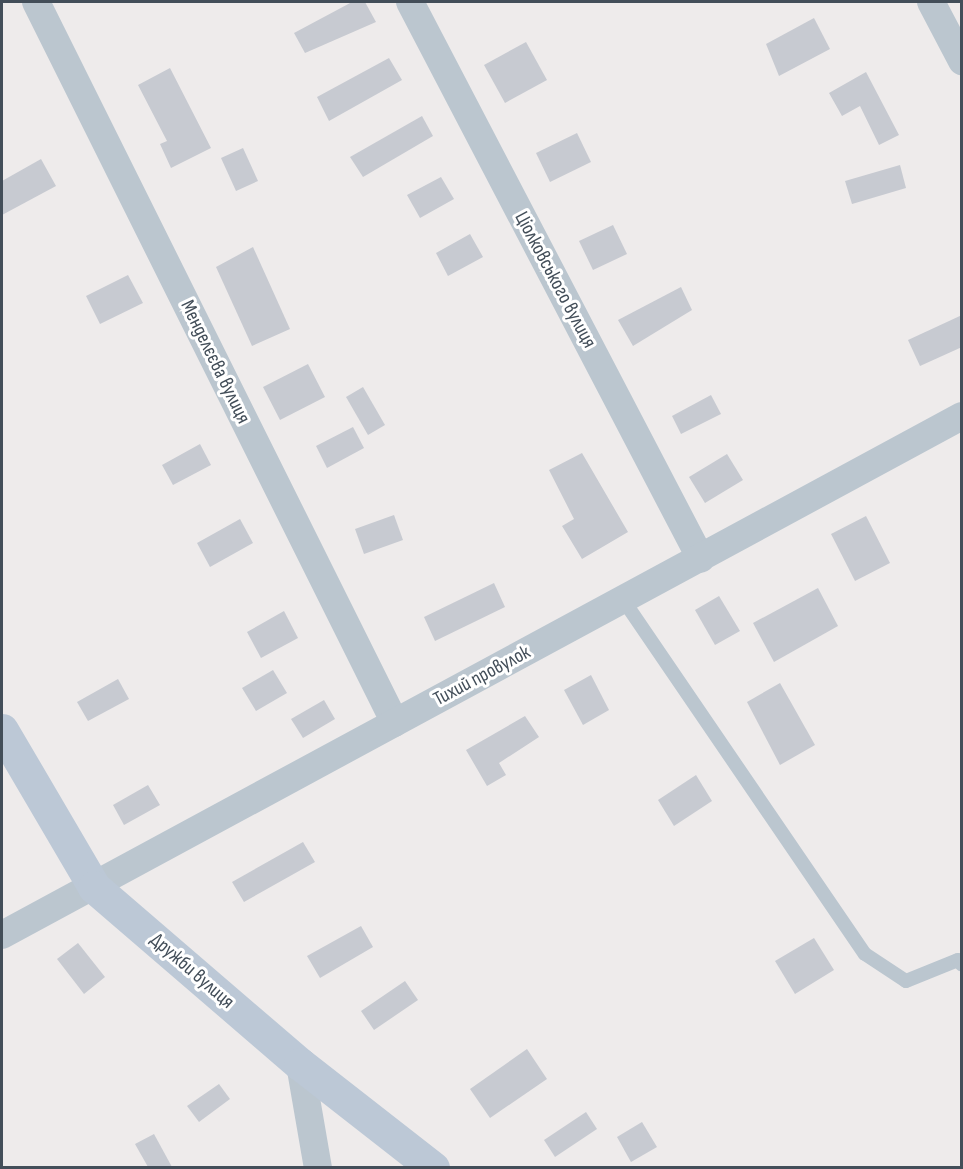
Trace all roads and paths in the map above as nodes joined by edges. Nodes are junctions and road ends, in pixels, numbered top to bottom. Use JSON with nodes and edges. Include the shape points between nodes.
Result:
{"nodes":[{"id":1,"x":36,"y":2,"type":"edge"},
{"id":2,"x":410,"y":2,"type":"edge"},
{"id":3,"x":931,"y":2,"type":"edge"},
{"id":4,"x":962,"y":61,"type":"edge"},
{"id":5,"x":962,"y":416,"type":"edge"},
{"id":6,"x":701,"y":559,"type":"junction"},
{"id":7,"x":624,"y":601,"type":"junction"},
{"id":8,"x":395,"y":723,"type":"junction"},
{"id":9,"x":2,"y":730,"type":"edge"},
{"id":10,"x":94,"y":887,"type":"junction"},
{"id":11,"x":2,"y":935,"type":"edge"},
{"id":12,"x":962,"y":965,"type":"edge"},
{"id":13,"x":300,"y":1064,"type":"junction"},
{"id":14,"x":318,"y":1167,"type":"edge"},
{"id":15,"x":433,"y":1167,"type":"edge"}],
"edges":[{"from":1,"to":8,"type":"street","name":"Менделєєва вулиця"},
{"from":2,"to":6,"type":"street","name":"Ціолковського вулиця"},
{"from":3,"to":4,"type":"street"},
{"from":5,"to":6,"type":"street","name":"Тихий провулок"},
{"from":6,"to":7,"type":"street","name":"Тихий провулок"},
{"from":7,"to":8,"type":"street","name":"Тихий провулок"},
{"from":7,"to":12,"type":"lane","via":[[865,954],[906,981],[958,960]]},
{"from":8,"to":10,"type":"street","name":"Тихий провулок"},
{"from":9,"to":10,"type":"street","name":"Дружби вулиця"},
{"from":10,"to":11,"type":"street","name":"Тихий провулок"},
{"from":10,"to":13,"type":"street","name":"Дружби вулиця"},
{"from":13,"to":14,"type":"street"},
{"from":13,"to":15,"type":"street","name":"Дружби вулиця"}]}
